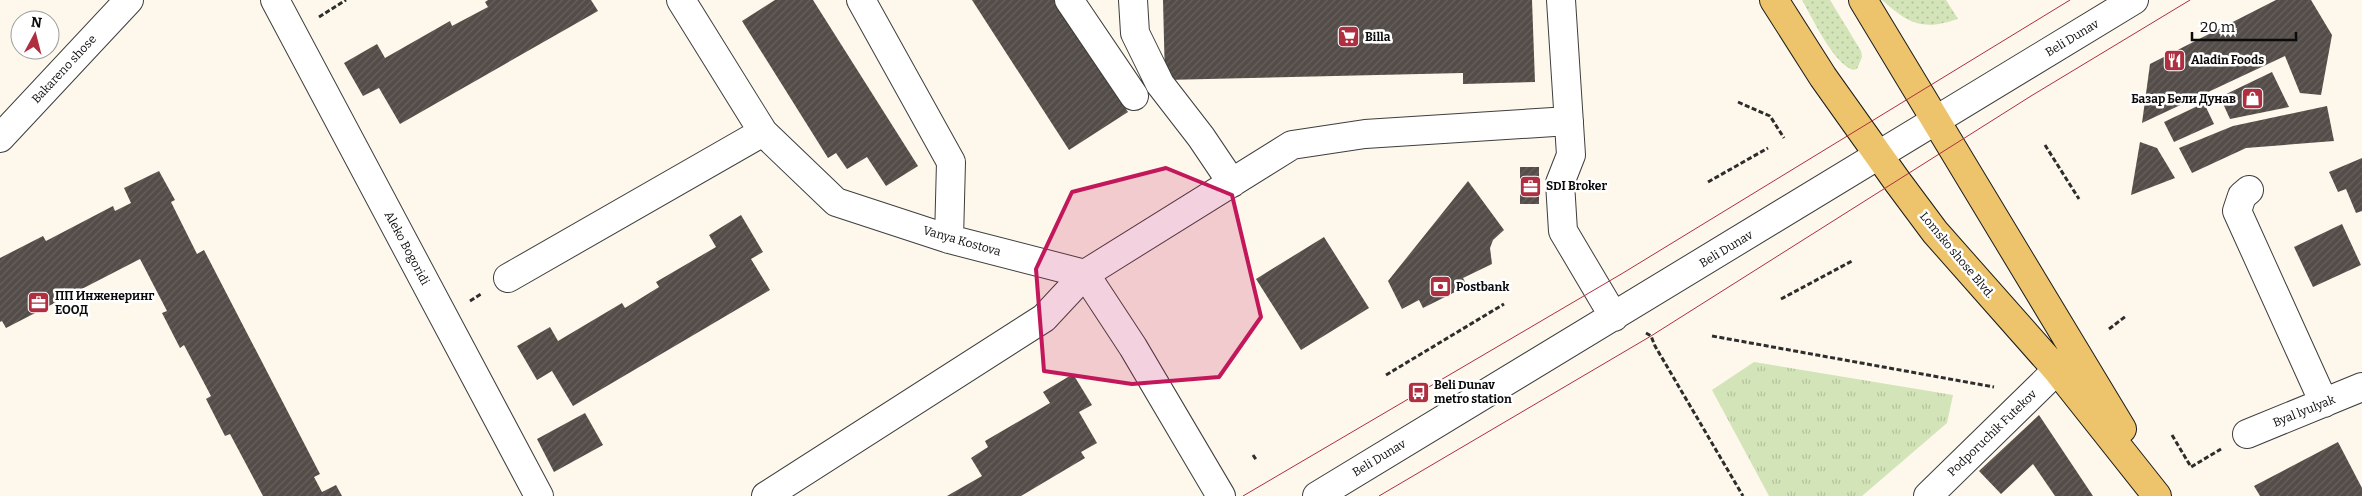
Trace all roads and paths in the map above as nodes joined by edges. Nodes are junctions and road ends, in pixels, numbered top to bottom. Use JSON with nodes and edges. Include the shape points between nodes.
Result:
{"nodes":[{"id":1,"x":129,"y":0,"type":"edge"},
{"id":2,"x":275,"y":0,"type":"edge"},
{"id":3,"x":681,"y":0,"type":"edge"},
{"id":4,"x":861,"y":0,"type":"edge"},
{"id":5,"x":1069,"y":0,"type":"edge"},
{"id":6,"x":1133,"y":0,"type":"edge"},
{"id":7,"x":1561,"y":0,"type":"edge"},
{"id":8,"x":1774,"y":0,"type":"edge"},
{"id":9,"x":1863,"y":0,"type":"edge"},
{"id":10,"x":2134,"y":0,"type":"edge"},
{"id":11,"x":1134,"y":96,"type":"dead end"},
{"id":12,"x":1738,"y":102,"type":"dead end"},
{"id":13,"x":1937,"y":120,"type":"junction"},
{"id":14,"x":1568,"y":121,"type":"junction"},
{"id":15,"x":763,"y":132,"type":"junction"},
{"id":16,"x":0,"y":138,"type":"edge"},
{"id":17,"x":1784,"y":138,"type":"dead end"},
{"id":18,"x":2045,"y":145,"type":"dead end"},
{"id":19,"x":1768,"y":148,"type":"dead end"},
{"id":20,"x":1879,"y":155,"type":"junction"},
{"id":21,"x":1708,"y":182,"type":"dead end"},
{"id":22,"x":1232,"y":183,"type":"junction"},
{"id":23,"x":2249,"y":190,"type":"dead end"},
{"id":24,"x":2078,"y":198,"type":"dead end"},
{"id":25,"x":949,"y":239,"type":"junction"},
{"id":26,"x":1852,"y":261,"type":"dead end"},
{"id":27,"x":1085,"y":274,"type":"junction"},
{"id":28,"x":508,"y":278,"type":"joint"},
{"id":29,"x":1781,"y":299,"type":"dead end"},
{"id":30,"x":1504,"y":304,"type":"dead end"},
{"id":31,"x":2126,"y":316,"type":"dead end"},
{"id":32,"x":443,"y":317,"type":"junction"},
{"id":33,"x":1614,"y":317,"type":"junction"},
{"id":34,"x":2109,"y":329,"type":"dead end"},
{"id":35,"x":1712,"y":336,"type":"dead end"},
{"id":36,"x":2057,"y":370,"type":"junction"},
{"id":37,"x":1386,"y":376,"type":"dead end"},
{"id":38,"x":2362,"y":387,"type":"edge"},
{"id":39,"x":2030,"y":396,"type":"junction"},
{"id":40,"x":2324,"y":403,"type":"junction"},
{"id":41,"x":2247,"y":434,"type":"joint"},
{"id":42,"x":2172,"y":435,"type":"dead end"},
{"id":43,"x":1253,"y":455,"type":"dead end"},
{"id":44,"x":1257,"y":461,"type":"dead end"},
{"id":45,"x":539,"y":496,"type":"edge"},
{"id":46,"x":766,"y":496,"type":"edge"},
{"id":47,"x":1222,"y":496,"type":"edge"},
{"id":48,"x":1317,"y":496,"type":"edge"},
{"id":49,"x":1742,"y":496,"type":"edge"},
{"id":50,"x":1928,"y":496,"type":"edge"},
{"id":51,"x":2158,"y":496,"type":"edge"}],
"edges":[{"from":1,"to":16,"type":"street","name":"Bakareno shose"},
{"from":2,"to":32,"type":"street","name":"Aleko Bogoridi"},
{"from":3,"to":15,"type":"street","name":"Vanya Kostova"},
{"from":4,"to":25,"type":"street","via":[[952,162]]},
{"from":5,"to":11,"type":"street"},
{"from":6,"to":22,"type":"street","via":[[1135,33],[1160,84]]},
{"from":7,"to":14,"type":"street"},
{"from":8,"to":20,"type":"main road","name":"Lomsko shose Blvd.","via":[[1822,77]]},
{"from":9,"to":13,"type":"main road","name":"Lomsko shose Blvd."},
{"from":10,"to":13,"type":"street","name":"Beli Dunav"},
{"from":12,"to":17,"type":"path","via":[[1770,116]]},
{"from":13,"to":20,"type":"street","name":"Beli Dunav"},
{"from":13,"to":51,"type":"main road","name":"Lomsko shose Blvd.","via":[[2137,455]]},
{"from":14,"to":22,"type":"street","via":[[1365,134],[1292,145]]},
{"from":14,"to":33,"type":"street","via":[[1571,155],[1560,183],[1563,232]]},
{"from":15,"to":25,"type":"street","name":"Vanya Kostova","via":[[836,202]]},
{"from":15,"to":28,"type":"street"},
{"from":18,"to":24,"type":"path"},
{"from":19,"to":21,"type":"path"},
{"from":20,"to":33,"type":"street","name":"Beli Dunav"},
{"from":20,"to":36,"type":"main road","name":"Lomsko shose Blvd.","via":[[1935,232]]},
{"from":22,"to":27,"type":"street"},
{"from":23,"to":40,"type":"street","via":[[2242,196],[2237,211]]},
{"from":25,"to":27,"type":"street","name":"Vanya Kostova"},
{"from":26,"to":29,"type":"path"},
{"from":27,"to":46,"type":"street","via":[[1044,318]]},
{"from":27,"to":47,"type":"street","via":[[1133,347]]},
{"from":28,"to":32,"type":"path"},
{"from":30,"to":37,"type":"path"},
{"from":31,"to":34,"type":"path"},
{"from":32,"to":45,"type":"street","name":"Aleko Bogoridi"},
{"from":33,"to":48,"type":"street","name":"Beli Dunav"},
{"from":33,"to":49,"type":"path","via":[[1651,336]]},
{"from":35,"to":39,"type":"path","via":[[2002,388],[2021,385]]},
{"from":36,"to":39,"type":"street","name":"Podporuchik Futekov"},
{"from":36,"to":51,"type":"main road","name":"Lomsko shose Blvd."},
{"from":38,"to":40,"type":"street","name":"Byal lyulyak"},
{"from":39,"to":50,"type":"street","name":"Podporuchik Futekov"},
{"from":40,"to":41,"type":"street","name":"Byal lyulyak"},
{"from":41,"to":42,"type":"path","via":[[2191,467]]},
{"from":43,"to":44,"type":"path"}]}
